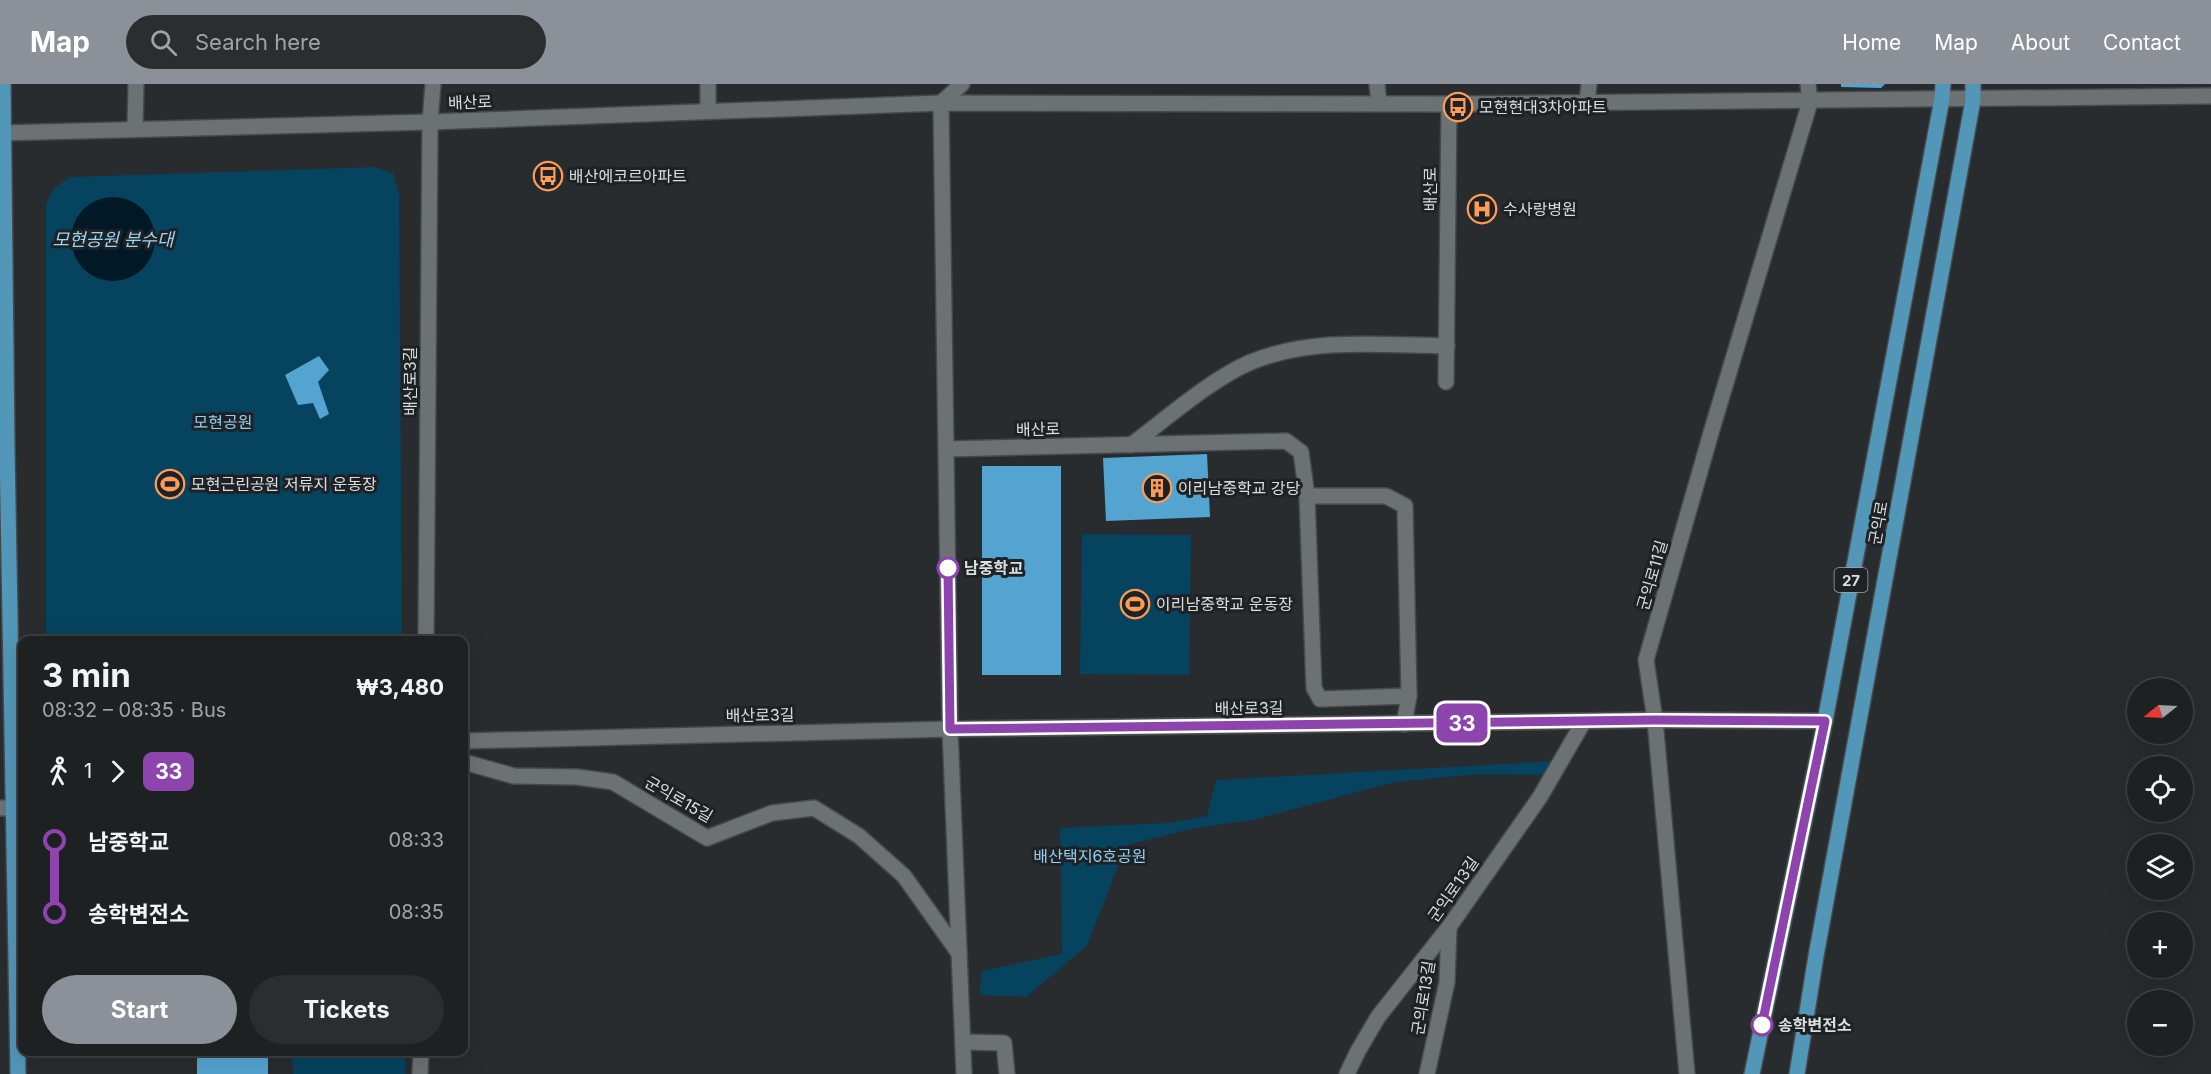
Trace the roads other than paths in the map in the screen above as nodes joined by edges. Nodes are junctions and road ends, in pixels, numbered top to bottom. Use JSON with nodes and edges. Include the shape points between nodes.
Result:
{"nodes":[{"id":1,"x":3,"y":84,"type":"edge"},
{"id":2,"x":136,"y":84,"type":"edge"},
{"id":3,"x":433,"y":84,"type":"edge"},
{"id":4,"x":708,"y":84,"type":"edge"},
{"id":5,"x":962,"y":84,"type":"edge"},
{"id":6,"x":1377,"y":84,"type":"edge"},
{"id":7,"x":1589,"y":84,"type":"edge"},
{"id":8,"x":1808,"y":84,"type":"edge"},
{"id":9,"x":2124,"y":90,"type":"edge"},
{"id":10,"x":1943,"y":92,"type":"edge"},
{"id":11,"x":1973,"y":92,"type":"edge"},
{"id":12,"x":2211,"y":96,"type":"edge"},
{"id":13,"x":1810,"y":102,"type":"junction"},
{"id":14,"x":941,"y":103,"type":"junction"},
{"id":15,"x":1379,"y":103,"type":"junction"},
{"id":16,"x":1587,"y":103,"type":"junction"},
{"id":17,"x":1449,"y":104,"type":"junction"},
{"id":18,"x":708,"y":111,"type":"junction"},
{"id":19,"x":430,"y":122,"type":"junction"},
{"id":20,"x":135,"y":129,"type":"junction"},
{"id":21,"x":1,"y":133,"type":"edge"},
{"id":22,"x":1447,"y":346,"type":"junction"},
{"id":23,"x":1446,"y":382,"type":"dead end"},
{"id":24,"x":1131,"y":445,"type":"junction"},
{"id":25,"x":3,"y":447,"type":"edge"},
{"id":26,"x":947,"y":448,"type":"junction"},
{"id":27,"x":1307,"y":496,"type":"junction"},
{"id":28,"x":426,"y":636,"type":"edge"},
{"id":29,"x":1409,"y":696,"type":"junction"},
{"id":30,"x":1654,"y":720,"type":"junction"},
{"id":31,"x":1584,"y":721,"type":"junction"},
{"id":32,"x":1825,"y":721,"type":"junction"},
{"id":33,"x":1404,"y":724,"type":"junction"},
{"id":34,"x":950,"y":729,"type":"junction"},
{"id":35,"x":468,"y":741,"type":"edge"},
{"id":36,"x":468,"y":763,"type":"edge"},
{"id":37,"x":7,"y":808,"type":"edge"},
{"id":38,"x":1449,"y":927,"type":"junction"},
{"id":39,"x":958,"y":952,"type":"junction"},
{"id":40,"x":964,"y":1042,"type":"junction"},
{"id":41,"x":421,"y":1056,"type":"edge"},
{"id":42,"x":18,"y":1074,"type":"edge"},
{"id":43,"x":420,"y":1074,"type":"edge"},
{"id":44,"x":964,"y":1074,"type":"edge"},
{"id":45,"x":1007,"y":1074,"type":"edge"},
{"id":46,"x":1347,"y":1074,"type":"edge"},
{"id":47,"x":1427,"y":1074,"type":"edge"},
{"id":48,"x":1687,"y":1074,"type":"edge"},
{"id":49,"x":1752,"y":1074,"type":"edge"},
{"id":50,"x":1797,"y":1074,"type":"edge"}],
"edges":[{"from":1,"to":21,"type":"main road"},
{"from":2,"to":20,"type":"street"},
{"from":3,"to":19,"type":"street","name":"배산로3길"},
{"from":4,"to":18,"type":"street"},
{"from":5,"to":14,"type":"street"},
{"from":6,"to":15,"type":"street"},
{"from":7,"to":16,"type":"street"},
{"from":8,"to":13,"type":"street"},
{"from":9,"to":11,"type":"street","name":"배산로"},
{"from":9,"to":12,"type":"street","name":"배산로"},
{"from":10,"to":11,"type":"street","name":"배산로"},
{"from":10,"to":13,"type":"street","name":"배산로"},
{"from":10,"to":32,"type":"main road","name":"군익로","number":"27"},
{"from":11,"to":50,"type":"main road","name":"군익로","number":"27"},
{"from":13,"to":16,"type":"street","name":"배산로"},
{"from":13,"to":30,"type":"street","name":"군익로11길","via":[[1647,660]]},
{"from":14,"to":15,"type":"street","name":"배산로"},
{"from":14,"to":18,"type":"street","name":"배산로"},
{"from":14,"to":26,"type":"street"},
{"from":15,"to":17,"type":"street","name":"배산로"},
{"from":16,"to":17,"type":"street","name":"배산로"},
{"from":17,"to":22,"type":"street","name":"배산로"},
{"from":18,"to":19,"type":"street","name":"배산로"},
{"from":19,"to":20,"type":"street","name":"배산로"},
{"from":19,"to":28,"type":"street","name":"배산로3길"},
{"from":20,"to":21,"type":"street","name":"배산로"},
{"from":21,"to":25,"type":"main road"},
{"from":22,"to":23,"type":"street","name":"배산로"},
{"from":22,"to":24,"type":"street","via":[[1329,346],[1277,354],[1217,381]]},
{"from":24,"to":26,"type":"street","name":"배산로"},
{"from":24,"to":27,"type":"street","via":[[1286,441],[1300,452]]},
{"from":25,"to":37,"type":"main road"},
{"from":26,"to":34,"type":"street"},
{"from":27,"to":29,"type":"street","via":[[1386,496],[1404,506]]},
{"from":27,"to":29,"type":"street","via":[[1314,688],[1320,699]]},
{"from":29,"to":33,"type":"street"},
{"from":30,"to":31,"type":"street","name":"배산로3길"},
{"from":30,"to":32,"type":"street"},
{"from":30,"to":48,"type":"street","name":"군익로11길"},
{"from":31,"to":33,"type":"street","name":"배산로3길"},
{"from":31,"to":38,"type":"street","name":"군익로13길","via":[[1540,797]]},
{"from":32,"to":49,"type":"main road","name":"군익로","number":"27"},
{"from":33,"to":34,"type":"street","name":"배산로3길"},
{"from":34,"to":35,"type":"street","name":"배산로3길"},
{"from":34,"to":39,"type":"street"},
{"from":36,"to":39,"type":"street","name":"군익로15길","via":[[514,776],[614,782],[707,837],[772,813],[814,808],[859,836],[904,876]]},
{"from":37,"to":42,"type":"main road"},
{"from":38,"to":46,"type":"street","name":"군익로13길","via":[[1378,1017]]},
{"from":38,"to":47,"type":"street","name":"군의로13길","via":[[1447,982]]},
{"from":39,"to":40,"type":"street"},
{"from":40,"to":44,"type":"street"},
{"from":40,"to":45,"type":"street","via":[[1004,1043]]},
{"from":41,"to":43,"type":"street"}]}
